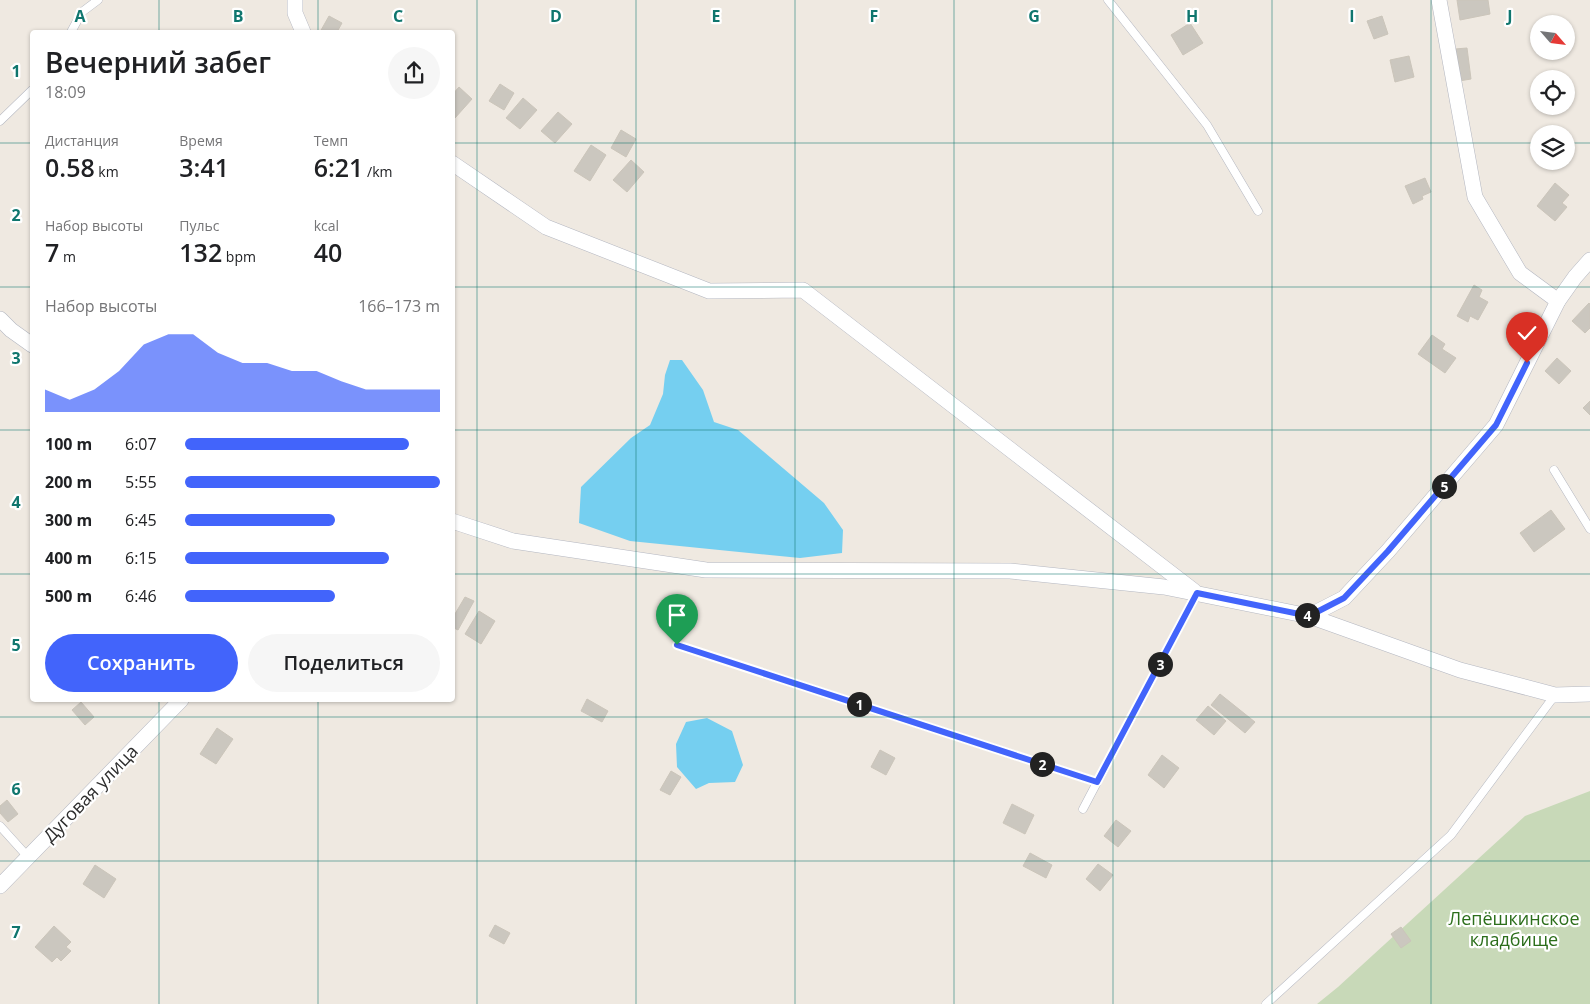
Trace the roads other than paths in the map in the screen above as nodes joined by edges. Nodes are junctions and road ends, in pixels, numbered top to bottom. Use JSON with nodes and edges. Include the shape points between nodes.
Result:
{"nodes":[{"id":1,"x":98,"y":0,"type":"edge"},
{"id":2,"x":295,"y":0,"type":"edge"},
{"id":3,"x":1108,"y":0,"type":"edge"},
{"id":4,"x":1439,"y":0,"type":"edge"},
{"id":5,"x":72,"y":30,"type":"edge"},
{"id":6,"x":302,"y":30,"type":"edge"},
{"id":7,"x":30,"y":92,"type":"edge"},
{"id":8,"x":0,"y":121,"type":"edge"},
{"id":9,"x":455,"y":166,"type":"edge"},
{"id":10,"x":1258,"y":211,"type":"dead end"},
{"id":11,"x":1590,"y":260,"type":"edge"},
{"id":12,"x":1558,"y":301,"type":"junction"},
{"id":13,"x":0,"y":319,"type":"edge"},
{"id":14,"x":30,"y":344,"type":"edge"},
{"id":15,"x":1554,"y":470,"type":"dead end"},
{"id":16,"x":455,"y":523,"type":"edge"},
{"id":17,"x":1590,"y":529,"type":"edge"},
{"id":18,"x":1197,"y":593,"type":"junction"},
{"id":19,"x":1309,"y":616,"type":"junction"},
{"id":20,"x":677,"y":645,"type":"dead end"},
{"id":21,"x":1590,"y":694,"type":"edge"},
{"id":22,"x":1555,"y":695,"type":"junction"},
{"id":23,"x":179,"y":702,"type":"edge"},
{"id":24,"x":1097,"y":782,"type":"junction"},
{"id":25,"x":1083,"y":809,"type":"dead end"},
{"id":26,"x":0,"y":826,"type":"edge"},
{"id":27,"x":28,"y":857,"type":"junction"},
{"id":28,"x":0,"y":886,"type":"edge"},
{"id":29,"x":1266,"y":1004,"type":"edge"}],
"edges":[{"from":1,"to":5,"type":"lane","via":[[82,12]]},
{"from":2,"to":6,"type":"street","via":[[295,13]]},
{"from":3,"to":10,"type":"lane","via":[[1207,125]]},
{"from":4,"to":12,"type":"street","via":[[1475,197],[1520,273]]},
{"from":7,"to":8,"type":"lane"},
{"from":9,"to":18,"type":"street","via":[[546,227],[709,290],[803,290]]},
{"from":11,"to":12,"type":"street"},
{"from":12,"to":19,"type":"street","via":[[1496,425],[1344,598]]},
{"from":13,"to":14,"type":"street"},
{"from":15,"to":17,"type":"lane"},
{"from":16,"to":18,"type":"street","via":[[514,541],[706,570],[1010,571]]},
{"from":18,"to":19,"type":"street"},
{"from":18,"to":24,"type":"lane"},
{"from":19,"to":22,"type":"street","via":[[1460,670]]},
{"from":20,"to":24,"type":"lane"},
{"from":21,"to":22,"type":"street"},
{"from":22,"to":29,"type":"lane","via":[[1451,836]]},
{"from":23,"to":27,"type":"street","name":"Дуговая улица"},
{"from":24,"to":25,"type":"lane"},
{"from":26,"to":27,"type":"lane"},
{"from":27,"to":28,"type":"street","name":"Дуговая улица"}]}
